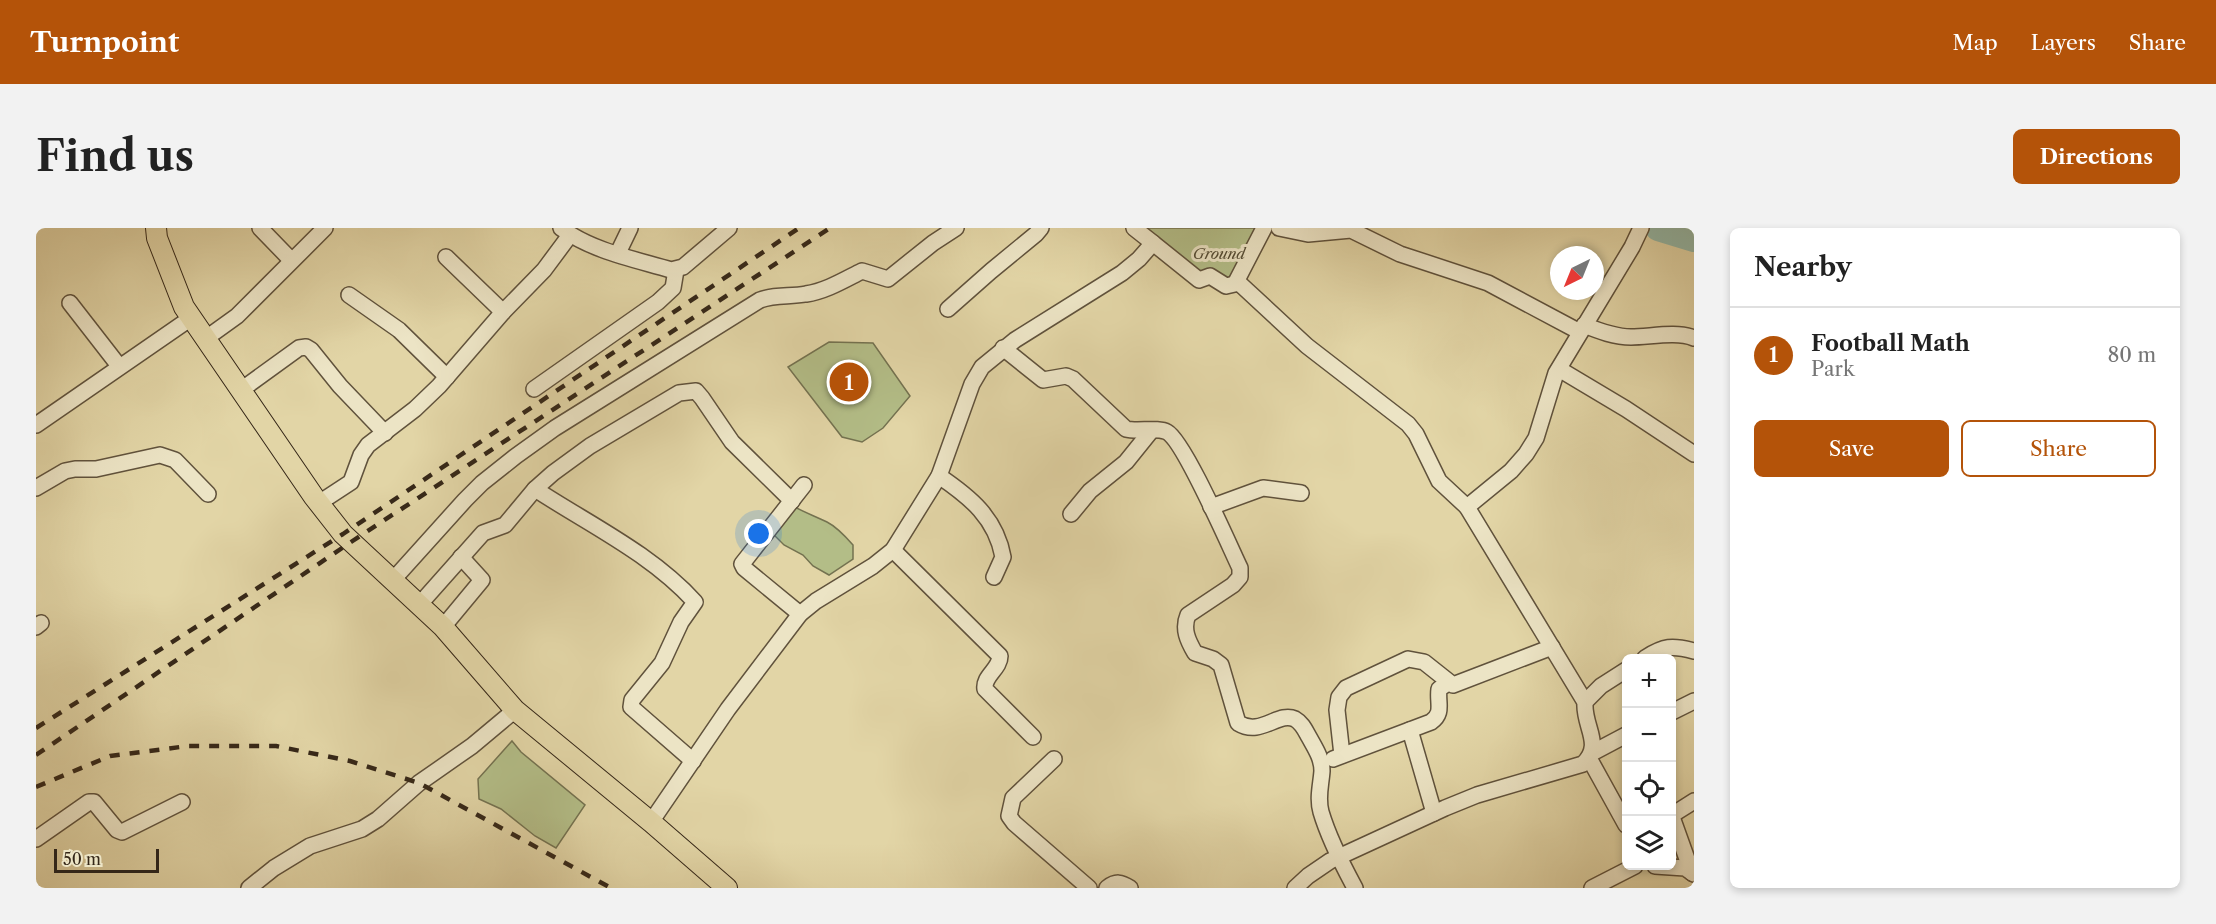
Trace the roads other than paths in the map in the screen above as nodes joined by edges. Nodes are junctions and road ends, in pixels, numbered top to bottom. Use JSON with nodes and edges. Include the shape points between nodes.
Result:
{"nodes":[{"id":1,"x":156,"y":228,"type":"edge"},
{"id":2,"x":260,"y":228,"type":"edge"},
{"id":3,"x":325,"y":228,"type":"edge"},
{"id":4,"x":630,"y":228,"type":"edge"},
{"id":5,"x":729,"y":228,"type":"edge"},
{"id":6,"x":956,"y":228,"type":"edge"},
{"id":7,"x":1041,"y":228,"type":"edge"},
{"id":8,"x":1134,"y":228,"type":"edge"},
{"id":9,"x":1264,"y":228,"type":"edge"},
{"id":10,"x":1279,"y":228,"type":"edge"},
{"id":11,"x":1641,"y":228,"type":"edge"},
{"id":12,"x":566,"y":231,"type":"edge"},
{"id":13,"x":715,"y":234,"type":"edge"},
{"id":14,"x":1153,"y":243,"type":"junction"},
{"id":15,"x":618,"y":254,"type":"junction"},
{"id":16,"x":446,"y":257,"type":"dead end"},
{"id":17,"x":291,"y":260,"type":"junction"},
{"id":18,"x":676,"y":270,"type":"junction"},
{"id":19,"x":1236,"y":282,"type":"junction"},
{"id":20,"x":348,"y":294,"type":"dead end"},
{"id":21,"x":70,"y":303,"type":"dead end"},
{"id":22,"x":948,"y":309,"type":"dead end"},
{"id":23,"x":503,"y":312,"type":"junction"},
{"id":24,"x":192,"y":318,"type":"junction"},
{"id":25,"x":1582,"y":328,"type":"junction"},
{"id":26,"x":1694,"y":338,"type":"edge"},
{"id":27,"x":205,"y":339,"type":"junction"},
{"id":28,"x":1003,"y":348,"type":"junction"},
{"id":29,"x":119,"y":366,"type":"junction"},
{"id":30,"x":1559,"y":369,"type":"junction"},
{"id":31,"x":447,"y":377,"type":"junction"},
{"id":32,"x":534,"y":389,"type":"dead end"},
{"id":33,"x":241,"y":390,"type":"junction"},
{"id":34,"x":36,"y":425,"type":"edge"},
{"id":35,"x":1151,"y":430,"type":"junction"},
{"id":36,"x":385,"y":433,"type":"junction"},
{"id":37,"x":1694,"y":454,"type":"edge"},
{"id":38,"x":939,"y":476,"type":"junction"},
{"id":39,"x":804,"y":485,"type":"dead end"},
{"id":40,"x":36,"y":488,"type":"edge"},
{"id":41,"x":535,"y":489,"type":"junction"},
{"id":42,"x":1301,"y":493,"type":"dead end"},
{"id":43,"x":208,"y":494,"type":"dead end"},
{"id":44,"x":792,"y":501,"type":"junction"},
{"id":45,"x":319,"y":503,"type":"junction"},
{"id":46,"x":1211,"y":507,"type":"junction"},
{"id":47,"x":1467,"y":507,"type":"junction"},
{"id":48,"x":1071,"y":514,"type":"dead end"},
{"id":49,"x":893,"y":550,"type":"junction"},
{"id":50,"x":461,"y":557,"type":"junction"},
{"id":51,"x":994,"y":577,"type":"dead end"},
{"id":52,"x":392,"y":581,"type":"junction"},
{"id":53,"x":419,"y":605,"type":"junction"},
{"id":54,"x":800,"y":614,"type":"junction"},
{"id":55,"x":443,"y":627,"type":"junction"},
{"id":56,"x":1552,"y":647,"type":"junction"},
{"id":57,"x":1694,"y":651,"type":"edge"},
{"id":58,"x":1653,"y":654,"type":"edge"},
{"id":59,"x":1622,"y":673,"type":"edge"},
{"id":60,"x":1448,"y":683,"type":"junction"},
{"id":61,"x":1694,"y":701,"type":"edge"},
{"id":62,"x":1585,"y":702,"type":"junction"},
{"id":63,"x":515,"y":710,"type":"junction"},
{"id":64,"x":1676,"y":710,"type":"edge"},
{"id":65,"x":1410,"y":730,"type":"junction"},
{"id":66,"x":1033,"y":737,"type":"dead end"},
{"id":67,"x":1622,"y":737,"type":"edge"},
{"id":68,"x":1342,"y":755,"type":"junction"},
{"id":69,"x":1591,"y":755,"type":"junction"},
{"id":70,"x":1054,"y":759,"type":"dead end"},
{"id":71,"x":693,"y":761,"type":"junction"},
{"id":72,"x":1321,"y":764,"type":"junction"},
{"id":73,"x":1694,"y":801,"type":"edge"},
{"id":74,"x":182,"y":802,"type":"dead end"},
{"id":75,"x":1434,"y":813,"type":"junction"},
{"id":76,"x":1676,"y":813,"type":"edge"},
{"id":77,"x":1622,"y":817,"type":"edge"},
{"id":78,"x":651,"y":822,"type":"junction"},
{"id":79,"x":1676,"y":829,"type":"edge"},
{"id":80,"x":36,"y":839,"type":"edge"},
{"id":81,"x":1338,"y":857,"type":"junction"},
{"id":82,"x":1676,"y":867,"type":"edge"},
{"id":83,"x":1627,"y":870,"type":"edge"},
{"id":84,"x":1693,"y":874,"type":"edge"},
{"id":85,"x":249,"y":888,"type":"edge"},
{"id":86,"x":727,"y":888,"type":"edge"},
{"id":87,"x":1089,"y":888,"type":"edge"},
{"id":88,"x":1107,"y":888,"type":"edge"},
{"id":89,"x":1130,"y":888,"type":"edge"},
{"id":90,"x":1295,"y":888,"type":"edge"},
{"id":91,"x":1355,"y":888,"type":"edge"},
{"id":92,"x":1592,"y":888,"type":"edge"}],
"edges":[{"from":1,"to":24,"type":"main road","via":[[180,297]]},
{"from":2,"to":17,"type":"street"},
{"from":3,"to":17,"type":"street"},
{"from":4,"to":15,"type":"street"},
{"from":5,"to":13,"type":"street"},
{"from":6,"to":52,"type":"street","via":[[888,279],[862,271],[821,291],[760,300],[555,428],[482,483]]},
{"from":7,"to":22,"type":"street"},
{"from":8,"to":14,"type":"street"},
{"from":9,"to":19,"type":"street"},
{"from":10,"to":25,"type":"street","via":[[1308,234],[1351,230],[1400,254],[1488,284]]},
{"from":11,"to":25,"type":"street"},
{"from":12,"to":15,"type":"street"},
{"from":12,"to":23,"type":"street","via":[[544,270]]},
{"from":13,"to":18,"type":"street"},
{"from":14,"to":19,"type":"street","via":[[1199,280],[1210,276],[1226,286]]},
{"from":14,"to":28,"type":"street","via":[[1122,273]]},
{"from":15,"to":18,"type":"street"},
{"from":16,"to":23,"type":"street"},
{"from":17,"to":27,"type":"street","via":[[237,316]]},
{"from":18,"to":32,"type":"street","via":[[673,288],[658,302]]},
{"from":19,"to":47,"type":"street","via":[[1307,346],[1408,424],[1439,481]]},
{"from":20,"to":31,"type":"street","via":[[399,330]]},
{"from":21,"to":29,"type":"street"},
{"from":23,"to":31,"type":"street"},
{"from":24,"to":27,"type":"main road"},
{"from":24,"to":29,"type":"street"},
{"from":25,"to":26,"type":"street","via":[[1628,337]]},
{"from":25,"to":30,"type":"street"},
{"from":27,"to":33,"type":"main road"},
{"from":28,"to":35,"type":"street","via":[[1043,380],[1066,376],[1073,379],[1121,427]]},
{"from":28,"to":38,"type":"street","via":[[976,375]]},
{"from":29,"to":34,"type":"street"},
{"from":30,"to":37,"type":"street"},
{"from":30,"to":47,"type":"street","via":[[1536,438],[1526,454]]},
{"from":31,"to":36,"type":"street"},
{"from":33,"to":36,"type":"street","via":[[299,348],[306,347]]},
{"from":33,"to":45,"type":"main road"},
{"from":35,"to":46,"type":"street","via":[[1165,430],[1174,438]]},
{"from":35,"to":48,"type":"street","via":[[1126,462],[1096,486]]},
{"from":36,"to":45,"type":"street","via":[[365,450],[351,482]]},
{"from":38,"to":49,"type":"street"},
{"from":38,"to":51,"type":"street","via":[[965,493],[995,530],[1003,557]]},
{"from":39,"to":44,"type":"street"},
{"from":40,"to":43,"type":"street","via":[[65,471],[96,469],[160,455],[176,460]]},
{"from":41,"to":44,"type":"street","via":[[590,446],[688,390],[696,391],[732,442]]},
{"from":41,"to":50,"type":"street","via":[[505,525],[483,533]]},
{"from":41,"to":71,"type":"street","via":[[620,540],[694,602],[662,663],[632,700],[631,707]]},
{"from":42,"to":46,"type":"street","via":[[1263,488]]},
{"from":44,"to":54,"type":"street","via":[[742,564]]},
{"from":45,"to":52,"type":"main road","via":[[351,542]]},
{"from":46,"to":72,"type":"street","via":[[1240,568],[1240,577],[1188,615],[1185,630],[1190,645],[1195,653],[1221,665],[1238,723],[1255,728],[1290,717],[1297,720]]},
{"from":47,"to":56,"type":"street"},
{"from":49,"to":54,"type":"street"},
{"from":49,"to":66,"type":"street","via":[[1000,657],[984,687]]},
{"from":50,"to":53,"type":"street"},
{"from":50,"to":55,"type":"street","via":[[482,580]]},
{"from":52,"to":53,"type":"main road"},
{"from":53,"to":55,"type":"main road"},
{"from":54,"to":71,"type":"street"},
{"from":55,"to":63,"type":"main road"},
{"from":56,"to":60,"type":"street","via":[[1457,684]]},
{"from":56,"to":62,"type":"street"},
{"from":57,"to":58,"type":"street","via":[[1668,647]]},
{"from":59,"to":62,"type":"street"},
{"from":60,"to":65,"type":"street","via":[[1439,689],[1436,719]]},
{"from":60,"to":68,"type":"street","via":[[1424,662],[1408,659],[1346,688],[1339,697],[1337,710]]},
{"from":61,"to":64,"type":"street"},
{"from":62,"to":69,"type":"street","via":[[1594,746]]},
{"from":63,"to":78,"type":"main road"},
{"from":63,"to":85,"type":"street","via":[[378,819],[310,846]]},
{"from":65,"to":68,"type":"street"},
{"from":65,"to":75,"type":"street"},
{"from":67,"to":69,"type":"street"},
{"from":68,"to":72,"type":"street"},
{"from":69,"to":75,"type":"street","via":[[1583,764],[1477,795]]},
{"from":69,"to":77,"type":"street"},
{"from":70,"to":87,"type":"street","via":[[1013,798],[1009,816]]},
{"from":71,"to":78,"type":"street"},
{"from":72,"to":81,"type":"street","via":[[1318,798]]},
{"from":73,"to":76,"type":"street"},
{"from":74,"to":80,"type":"street","via":[[122,832],[94,802],[89,802]]},
{"from":75,"to":81,"type":"street"},
{"from":78,"to":86,"type":"main road"},
{"from":79,"to":84,"type":"street"},
{"from":81,"to":90,"type":"street"},
{"from":81,"to":91,"type":"street"},
{"from":82,"to":84,"type":"street"},
{"from":83,"to":92,"type":"street"},
{"from":88,"to":89,"type":"street","via":[[1121,883]]}]}
